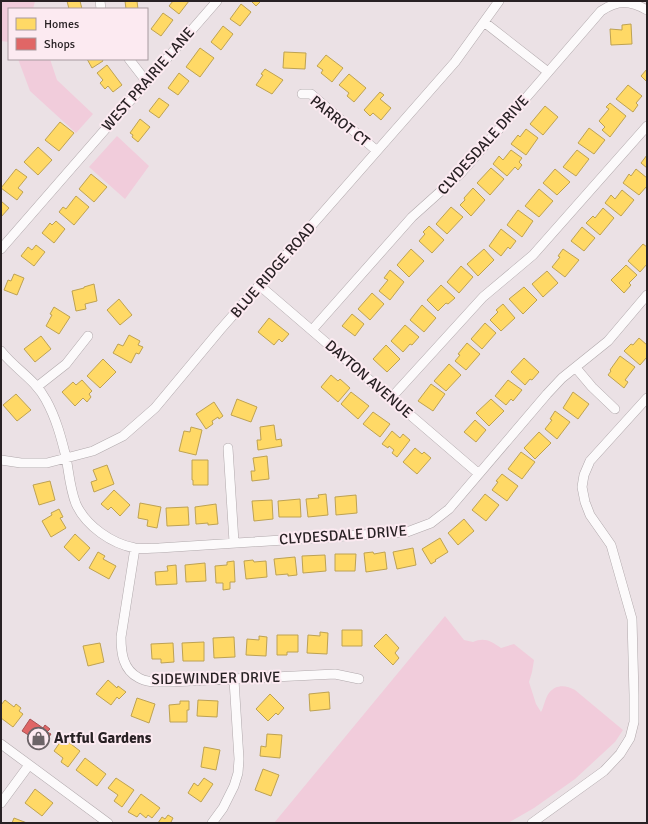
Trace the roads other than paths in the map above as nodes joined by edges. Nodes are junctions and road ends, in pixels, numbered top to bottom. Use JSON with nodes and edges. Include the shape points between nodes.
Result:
{"nodes":[{"id":1,"x":217,"y":1,"type":"edge"},
{"id":2,"x":500,"y":1,"type":"edge"},
{"id":3,"x":647,"y":10,"type":"edge"},
{"id":4,"x":484,"y":22,"type":"junction"},
{"id":5,"x":130,"y":60,"type":"edge"},
{"id":6,"x":548,"y":72,"type":"junction"},
{"id":7,"x":146,"y":81,"type":"junction"},
{"id":8,"x":302,"y":94,"type":"dead end"},
{"id":9,"x":647,"y":126,"type":"edge"},
{"id":10,"x":377,"y":151,"type":"junction"},
{"id":11,"x":1,"y":249,"type":"edge"},
{"id":12,"x":260,"y":285,"type":"junction"},
{"id":13,"x":647,"y":295,"type":"edge"},
{"id":14,"x":312,"y":330,"type":"junction"},
{"id":15,"x":88,"y":336,"type":"dead end"},
{"id":16,"x":1,"y":351,"type":"edge"},
{"id":17,"x":576,"y":368,"type":"junction"},
{"id":18,"x":38,"y":386,"type":"junction"},
{"id":19,"x":391,"y":398,"type":"junction"},
{"id":20,"x":647,"y":398,"type":"edge"},
{"id":21,"x":615,"y":409,"type":"dead end"},
{"id":22,"x":228,"y":448,"type":"dead end"},
{"id":23,"x":66,"y":458,"type":"junction"},
{"id":24,"x":1,"y":460,"type":"edge"},
{"id":25,"x":479,"y":474,"type":"junction"},
{"id":26,"x":234,"y":542,"type":"junction"},
{"id":27,"x":136,"y":548,"type":"junction"},
{"id":28,"x":234,"y":680,"type":"junction"},
{"id":29,"x":359,"y":680,"type":"dead end"},
{"id":30,"x":1,"y":744,"type":"edge"},
{"id":31,"x":29,"y":766,"type":"junction"},
{"id":32,"x":1,"y":803,"type":"edge"},
{"id":33,"x":108,"y":823,"type":"edge"},
{"id":34,"x":212,"y":823,"type":"edge"},
{"id":35,"x":532,"y":823,"type":"edge"}],
"edges":[{"from":1,"to":7,"type":"street","name":"WEST PRAIRIE LANE"},
{"from":2,"to":4,"type":"street","name":"BLUE RIDGE ROAD"},
{"from":3,"to":6,"type":"street","name":"CLYDESDALE DRIVE","via":[[626,2],[613,4],[601,11]]},
{"from":4,"to":6,"type":"street"},
{"from":4,"to":10,"type":"street","name":"BLUE RIDGE ROAD","via":[[450,68]]},
{"from":5,"to":7,"type":"street"},
{"from":6,"to":14,"type":"street","name":"CLYDESDALE DRIVE","via":[[461,173],[412,217]]},
{"from":7,"to":11,"type":"street","name":"WEST PRAIRIE LANE"},
{"from":8,"to":10,"type":"street","name":"PARROT CT","via":[[312,94]]},
{"from":9,"to":19,"type":"street","via":[[533,255],[483,297]]},
{"from":10,"to":12,"type":"street","name":"BLUE RIDGE ROAD"},
{"from":12,"to":14,"type":"street","name":"DAYTON AVENUE"},
{"from":12,"to":23,"type":"street","name":"BLUE RIDGE ROAD","via":[[155,408],[123,436],[93,451]]},
{"from":13,"to":17,"type":"street","name":"CLYDESDALE DRIVE","via":[[608,341]]},
{"from":14,"to":19,"type":"street","name":"DAYTON AVENUE"},
{"from":15,"to":18,"type":"street","via":[[66,364]]},
{"from":16,"to":18,"type":"street","name":"CLYDESDALE DRIVE"},
{"from":17,"to":21,"type":"street"},
{"from":17,"to":25,"type":"street","name":"CLYDESDALE DRIVE","via":[[547,394]]},
{"from":18,"to":23,"type":"street","name":"CLYDESDALE DRIVE","via":[[58,424]]},
{"from":19,"to":25,"type":"street","name":"DAYTON AVENUE"},
{"from":20,"to":35,"type":"street","via":[[590,461],[582,487],[590,515],[611,545],[632,619],[634,722],[630,738],[620,754],[604,771]]},
{"from":22,"to":26,"type":"street"},
{"from":23,"to":24,"type":"street","name":"BLUE RIDGE ROAD","via":[[47,463]]},
{"from":23,"to":27,"type":"street","name":"CLYDESDALE DRIVE","via":[[76,505],[87,521],[105,536]]},
{"from":25,"to":26,"type":"street","name":"CLYDESDALE DRIVE","via":[[450,509],[431,523],[407,532]]},
{"from":26,"to":27,"type":"street","name":"CLYDESDALE DRIVE"},
{"from":27,"to":28,"type":"street","name":"SIDEWINDER DRIVE","via":[[121,637],[121,651],[126,666],[139,678],[151,681]]},
{"from":28,"to":29,"type":"street","name":"SIDEWINDER DRIVE","via":[[335,674]]},
{"from":28,"to":34,"type":"street","via":[[238,773],[226,802]]},
{"from":30,"to":31,"type":"street"},
{"from":31,"to":32,"type":"street"},
{"from":31,"to":33,"type":"street"}]}
